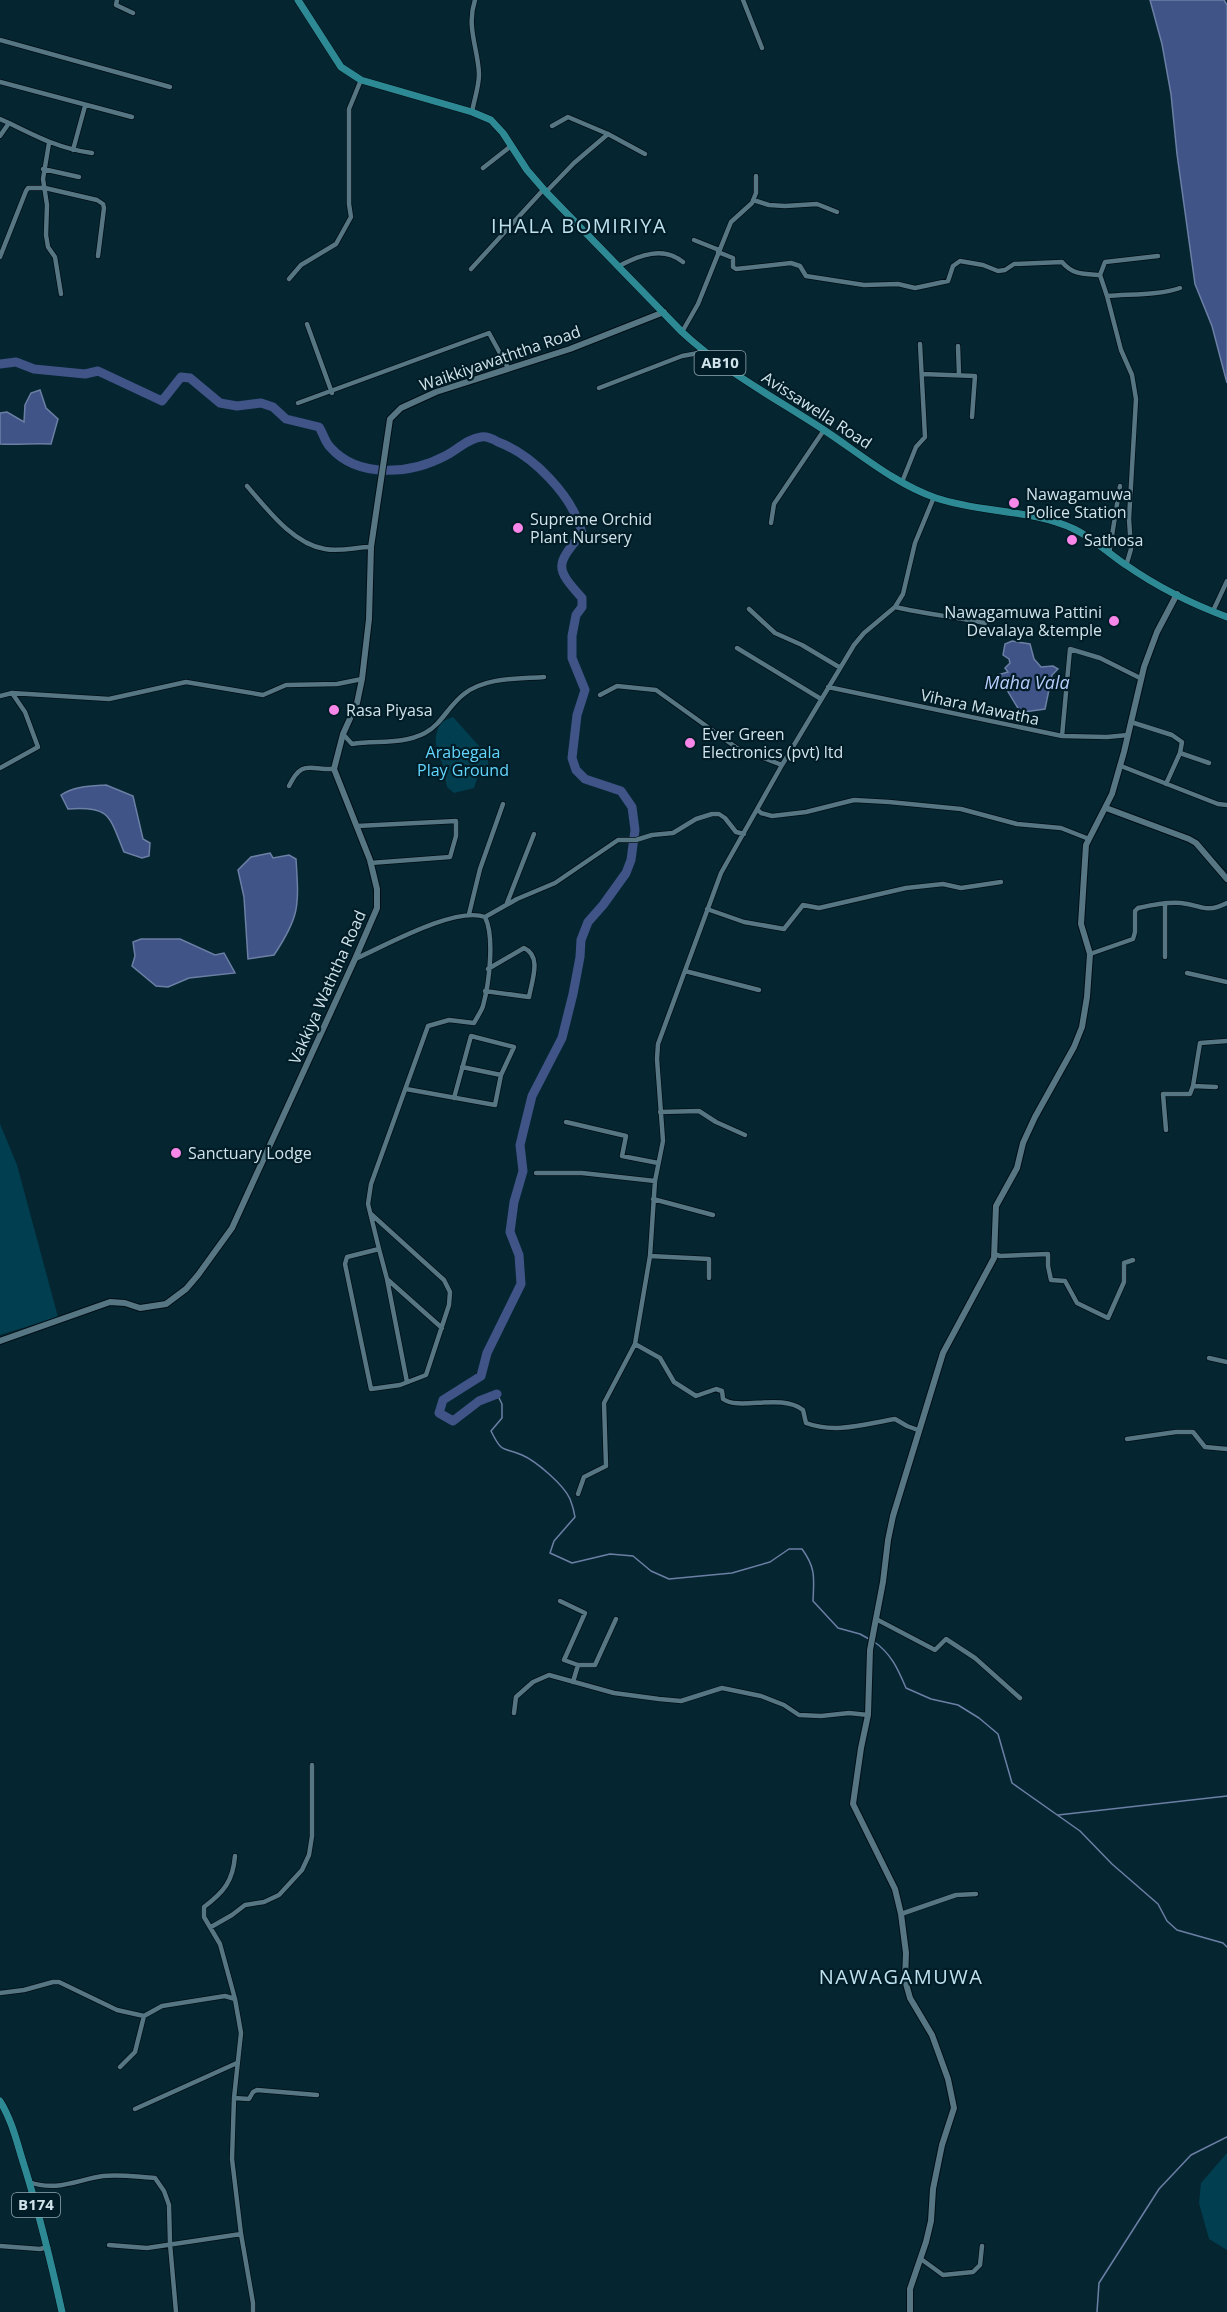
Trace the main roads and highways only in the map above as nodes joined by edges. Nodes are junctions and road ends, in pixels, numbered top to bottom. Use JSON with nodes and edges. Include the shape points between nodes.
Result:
{"nodes":[{"id":1,"x":298,"y":0,"type":"edge"},
{"id":2,"x":1227,"y":617,"type":"edge"},
{"id":3,"x":0,"y":2101,"type":"edge"},
{"id":4,"x":62,"y":2312,"type":"edge"}],
"edges":[{"from":1,"to":2,"type":"main road","name":"Avissawella Road","number":"AB10","via":[[336,62],[361,80],[491,120],[545,191],[704,352],[902,482],[934,497],[1072,528],[1126,566]]},
{"from":3,"to":4,"type":"main road","number":"B174","via":[[8,2114],[29,2182]]}]}
